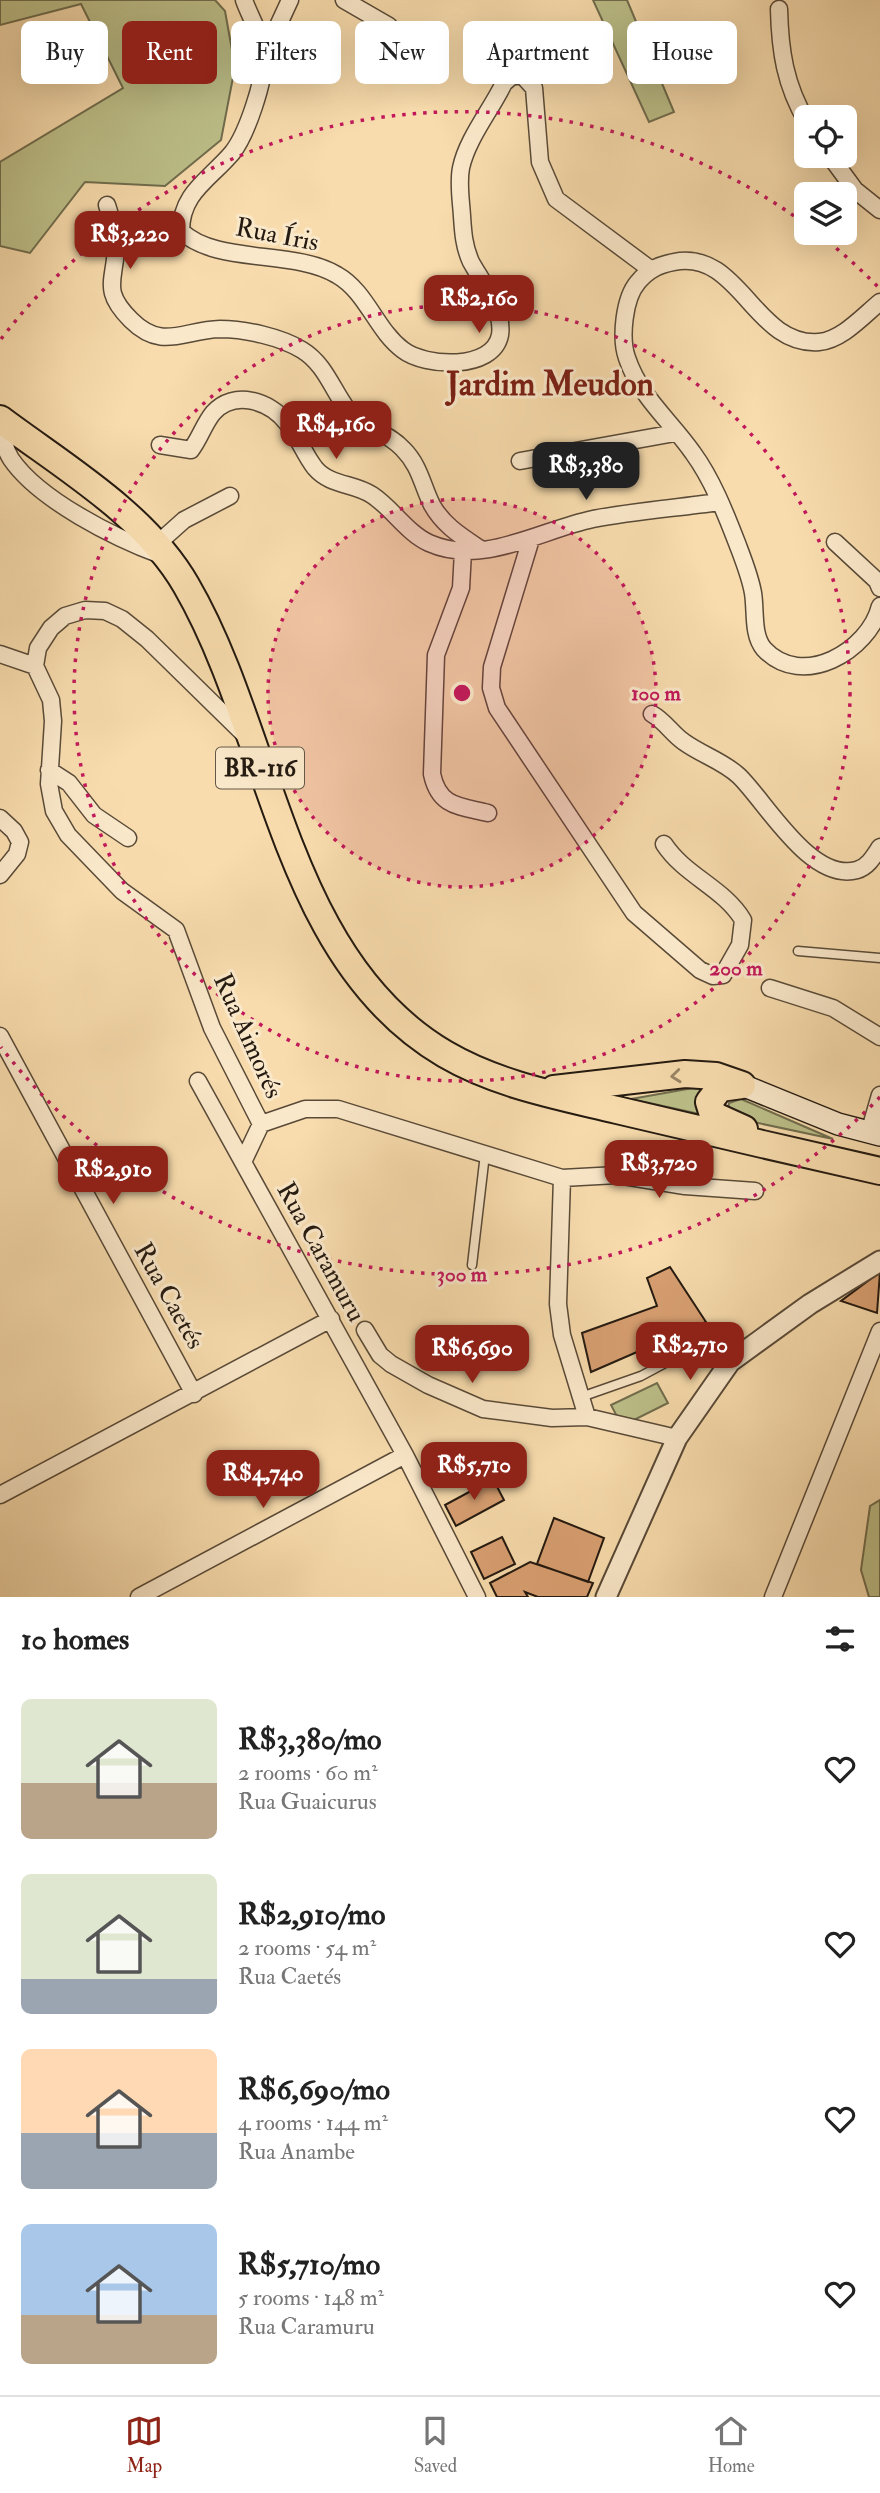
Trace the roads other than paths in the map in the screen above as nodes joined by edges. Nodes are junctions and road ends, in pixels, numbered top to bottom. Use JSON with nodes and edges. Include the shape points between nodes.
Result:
{"nodes":[{"id":1,"x":244,"y":0,"type":"edge"},
{"id":2,"x":290,"y":0,"type":"edge"},
{"id":3,"x":344,"y":0,"type":"edge"},
{"id":4,"x":779,"y":9,"type":"dead end"},
{"id":5,"x":252,"y":21,"type":"edge"},
{"id":6,"x":280,"y":21,"type":"edge"},
{"id":7,"x":380,"y":21,"type":"edge"},
{"id":8,"x":258,"y":84,"type":"edge"},
{"id":9,"x":799,"y":105,"type":"edge"},
{"id":10,"x":839,"y":168,"type":"edge"},
{"id":11,"x":107,"y":205,"type":"dead end"},
{"id":12,"x":880,"y":210,"type":"edge"},
{"id":13,"x":650,"y":269,"type":"junction"},
{"id":14,"x":880,"y":302,"type":"edge"},
{"id":15,"x":0,"y":421,"type":"edge"},
{"id":16,"x":675,"y":433,"type":"junction"},
{"id":17,"x":160,"y":445,"type":"dead end"},
{"id":18,"x":520,"y":461,"type":"dead end"},
{"id":19,"x":230,"y":496,"type":"dead end"},
{"id":20,"x":719,"y":502,"type":"junction"},
{"id":21,"x":531,"y":539,"type":"junction"},
{"id":22,"x":835,"y":542,"type":"dead end"},
{"id":23,"x":471,"y":550,"type":"junction"},
{"id":24,"x":162,"y":551,"type":"junction"},
{"id":25,"x":880,"y":588,"type":"edge"},
{"id":26,"x":880,"y":606,"type":"edge"},
{"id":27,"x":0,"y":654,"type":"edge"},
{"id":28,"x":35,"y":666,"type":"junction"},
{"id":29,"x":652,"y":714,"type":"dead end"},
{"id":30,"x":250,"y":739,"type":"junction"},
{"id":31,"x":49,"y":770,"type":"junction"},
{"id":32,"x":488,"y":813,"type":"dead end"},
{"id":33,"x":0,"y":818,"type":"edge"},
{"id":34,"x":128,"y":838,"type":"dead end"},
{"id":35,"x":664,"y":844,"type":"dead end"},
{"id":36,"x":880,"y":848,"type":"edge"},
{"id":37,"x":0,"y":875,"type":"edge"},
{"id":38,"x":797,"y":951,"type":"dead end"},
{"id":39,"x":880,"y":958,"type":"edge"},
{"id":40,"x":770,"y":988,"type":"dead end"},
{"id":41,"x":0,"y":1037,"type":"edge"},
{"id":42,"x":880,"y":1037,"type":"edge"},
{"id":43,"x":198,"y":1082,"type":"dead end"},
{"id":44,"x":742,"y":1085,"type":"junction"},
{"id":45,"x":538,"y":1091,"type":"junction"},
{"id":46,"x":880,"y":1095,"type":"edge"},
{"id":47,"x":261,"y":1124,"type":"junction"},
{"id":48,"x":875,"y":1134,"type":"edge"},
{"id":49,"x":778,"y":1148,"type":"junction"},
{"id":50,"x":485,"y":1154,"type":"junction"},
{"id":51,"x":243,"y":1162,"type":"junction"},
{"id":52,"x":880,"y":1171,"type":"edge"},
{"id":53,"x":562,"y":1178,"type":"junction"},
{"id":54,"x":880,"y":1188,"type":"edge"},
{"id":55,"x":755,"y":1191,"type":"dead end"},
{"id":56,"x":880,"y":1261,"type":"edge"},
{"id":57,"x":471,"y":1265,"type":"dead end"},
{"id":58,"x":331,"y":1319,"type":"junction"},
{"id":59,"x":365,"y":1330,"type":"dead end"},
{"id":60,"x":880,"y":1331,"type":"edge"},
{"id":61,"x":710,"y":1339,"type":"dead end"},
{"id":62,"x":194,"y":1394,"type":"junction"},
{"id":63,"x":581,"y":1397,"type":"junction"},
{"id":64,"x":587,"y":1417,"type":"junction"},
{"id":65,"x":677,"y":1438,"type":"junction"},
{"id":66,"x":405,"y":1455,"type":"junction"},
{"id":67,"x":0,"y":1495,"type":"edge"},
{"id":68,"x":473,"y":1596,"type":"edge"},
{"id":69,"x":138,"y":1597,"type":"edge"},
{"id":70,"x":606,"y":1597,"type":"edge"},
{"id":71,"x":773,"y":1597,"type":"edge"}],
"edges":[{"from":1,"to":5,"type":"street"},
{"from":2,"to":6,"type":"street"},
{"from":3,"to":7,"type":"street"},
{"from":4,"to":9,"type":"street","via":[[783,66]]},
{"from":8,"to":13,"type":"street","name":"Rua Íris","via":[[248,125],[234,150],[187,198],[181,231],[216,248],[338,275],[357,291],[404,351],[437,362],[462,364],[483,355],[500,335],[499,321],[464,242],[461,169],[504,83],[512,76],[523,76],[534,88],[540,162],[556,199]]},
{"from":10,"to":12,"type":"street","via":[[855,190]]},
{"from":11,"to":23,"type":"street","via":[[116,248],[110,278],[113,294],[144,331],[170,339],[223,329],[290,343],[305,352],[318,362],[348,410],[403,448],[418,468],[432,505]]},
{"from":13,"to":14,"type":"street","via":[[684,260],[715,269],[768,323],[802,341],[835,337]]},
{"from":13,"to":16,"type":"street","via":[[635,284],[627,308],[625,355],[636,382]]},
{"from":15,"to":24,"type":"highway","number":"BR-116","via":[[109,502]]},
{"from":16,"to":18,"type":"street"},
{"from":16,"to":20,"type":"street","via":[[704,469]]},
{"from":17,"to":23,"type":"street","via":[[191,450],[215,411],[239,399],[254,400],[279,414],[316,469],[328,479],[369,493],[426,542]]},
{"from":19,"to":24,"type":"street","via":[[184,520]]},
{"from":20,"to":21,"type":"street","via":[[596,519]]},
{"from":20,"to":26,"type":"street","via":[[747,569],[758,639],[770,654],[799,665],[829,663],[868,632]]},
{"from":21,"to":23,"type":"street"},
{"from":21,"to":35,"type":"street","via":[[492,667],[491,688],[497,708],[634,913],[707,974],[723,975],[740,945],[743,920],[731,903],[680,864]]},
{"from":22,"to":25,"type":"street"},
{"from":23,"to":32,"type":"street","via":[[436,655],[432,774],[445,801]]},
{"from":24,"to":30,"type":"highway","number":"BR-116","via":[[211,631]]},
{"from":27,"to":28,"type":"street"},
{"from":28,"to":30,"type":"street","via":[[38,648],[65,616],[105,611],[147,639]]},
{"from":28,"to":31,"type":"street","name":"Rua Aimorés","via":[[51,700],[54,721]]},
{"from":29,"to":36,"type":"street","via":[[687,745],[738,775],[787,834],[818,860],[830,867],[856,870]]},
{"from":30,"to":45,"type":"highway","number":"BR-116","via":[[298,863],[330,930],[376,998],[445,1054]]},
{"from":31,"to":34,"type":"street","via":[[69,783],[94,815]]},
{"from":31,"to":47,"type":"street","name":"Rua Aimorés","via":[[54,811],[68,835],[122,891],[176,930],[212,1028]]},
{"from":33,"to":37,"type":"street","via":[[20,842],[18,854]]},
{"from":38,"to":39,"type":"lane"},
{"from":40,"to":42,"type":"street","via":[[833,1008]]},
{"from":41,"to":62,"type":"street","name":"Rua Caetés"},
{"from":43,"to":51,"type":"street","name":"Rua Caramuru"},
{"from":44,"to":45,"type":"highway","one_way":true,"via":[[716,1076],[685,1074]]},
{"from":44,"to":48,"type":"main road"},
{"from":44,"to":49,"type":"highway","via":[[712,1094],[713,1115]]},
{"from":45,"to":49,"type":"highway","number":"BR-116"},
{"from":45,"to":54,"type":"highway","via":[[663,1138]]},
{"from":46,"to":48,"type":"street"},
{"from":47,"to":50,"type":"street","name":"Rua Aimorés","via":[[305,1109],[338,1109]]},
{"from":47,"to":51,"type":"street"},
{"from":49,"to":52,"type":"highway","number":"BR-116"},
{"from":50,"to":53,"type":"street","name":"Rua Aimorés"},
{"from":50,"to":57,"type":"lane"},
{"from":51,"to":58,"type":"street","name":"Rua Caramuru"},
{"from":53,"to":55,"type":"street","via":[[617,1175]]},
{"from":53,"to":63,"type":"street","via":[[558,1304],[562,1335]]},
{"from":56,"to":65,"type":"street","via":[[730,1362]]},
{"from":58,"to":62,"type":"street"},
{"from":58,"to":66,"type":"street","name":"Rua Caramuru"},
{"from":59,"to":64,"type":"street","via":[[391,1364],[483,1409],[513,1415]]},
{"from":60,"to":71,"type":"street"},
{"from":61,"to":63,"type":"lane","via":[[641,1376]]},
{"from":62,"to":67,"type":"street"},
{"from":63,"to":64,"type":"street"},
{"from":64,"to":65,"type":"street"},
{"from":65,"to":70,"type":"street"},
{"from":66,"to":68,"type":"street","name":"Rua Caramuru"},
{"from":66,"to":69,"type":"street"}]}
